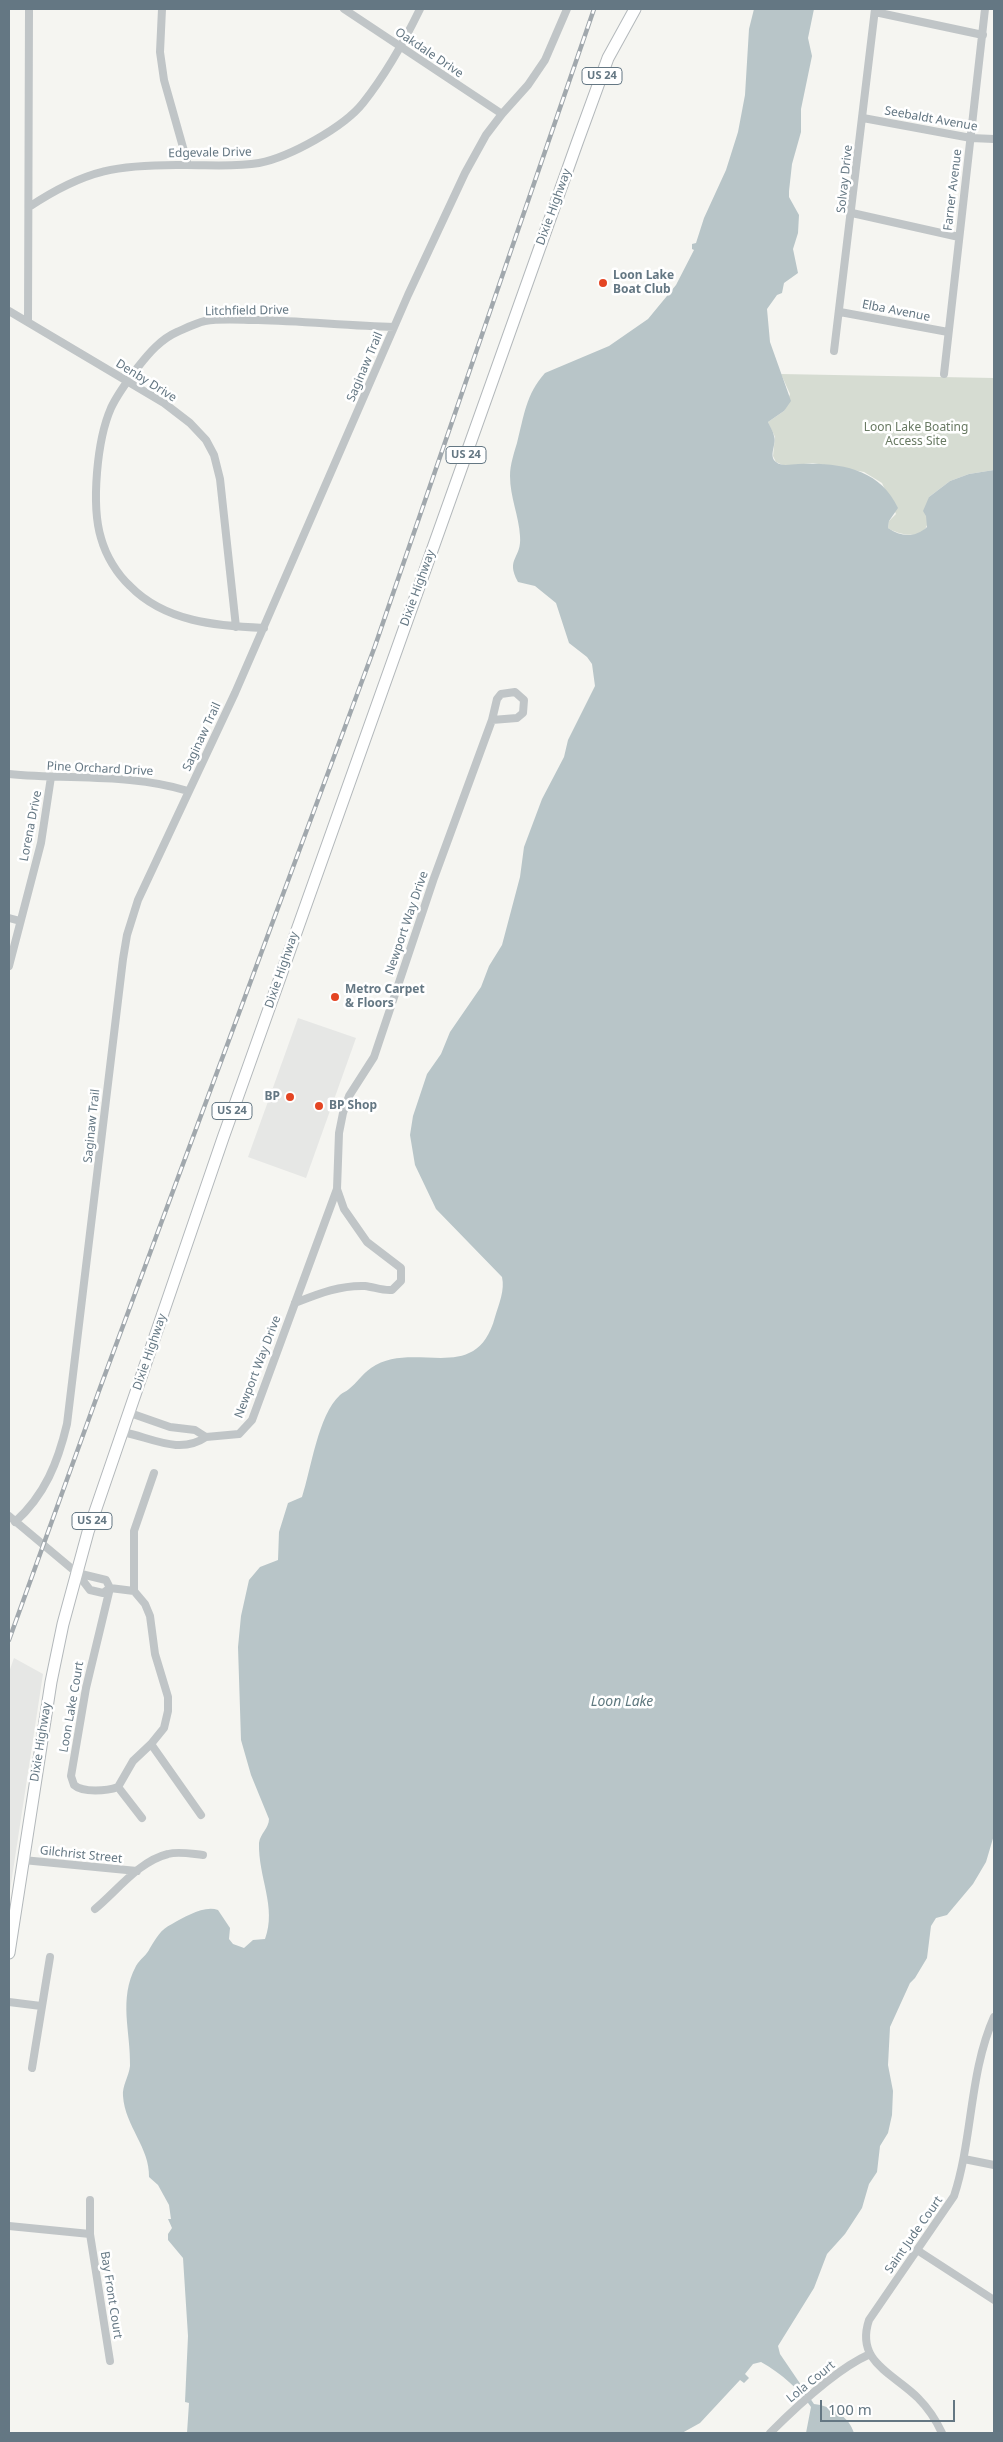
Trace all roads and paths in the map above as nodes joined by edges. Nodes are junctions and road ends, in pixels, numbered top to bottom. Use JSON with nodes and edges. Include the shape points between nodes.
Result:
{"nodes":[{"id":1,"x":29,"y":9,"type":"edge"},
{"id":2,"x":162,"y":9,"type":"edge"},
{"id":3,"x":344,"y":9,"type":"edge"},
{"id":4,"x":420,"y":9,"type":"edge"},
{"id":5,"x":567,"y":9,"type":"edge"},
{"id":6,"x":635,"y":9,"type":"edge"},
{"id":7,"x":985,"y":9,"type":"edge"},
{"id":8,"x":875,"y":10,"type":"edge"},
{"id":9,"x":983,"y":35,"type":"junction"},
{"id":10,"x":401,"y":46,"type":"junction"},
{"id":11,"x":502,"y":114,"type":"junction"},
{"id":12,"x":863,"y":118,"type":"junction"},
{"id":13,"x":971,"y":138,"type":"junction"},
{"id":14,"x":994,"y":139,"type":"edge"},
{"id":15,"x":188,"y":165,"type":"junction"},
{"id":16,"x":29,"y":207,"type":"junction"},
{"id":17,"x":852,"y":213,"type":"junction"},
{"id":18,"x":959,"y":236,"type":"junction"},
{"id":19,"x":9,"y":310,"type":"edge"},
{"id":20,"x":840,"y":312,"type":"junction"},
{"id":21,"x":28,"y":322,"type":"junction"},
{"id":22,"x":394,"y":327,"type":"junction"},
{"id":23,"x":948,"y":332,"type":"junction"},
{"id":24,"x":834,"y":351,"type":"dead end"},
{"id":25,"x":944,"y":374,"type":"dead end"},
{"id":26,"x":127,"y":381,"type":"junction"},
{"id":27,"x":236,"y":627,"type":"junction"},
{"id":28,"x":264,"y":628,"type":"junction"},
{"id":29,"x":492,"y":720,"type":"junction"},
{"id":30,"x":9,"y":774,"type":"edge"},
{"id":31,"x":51,"y":778,"type":"junction"},
{"id":32,"x":188,"y":791,"type":"junction"},
{"id":33,"x":9,"y":918,"type":"edge"},
{"id":34,"x":20,"y":921,"type":"junction"},
{"id":35,"x":9,"y":966,"type":"edge"},
{"id":36,"x":337,"y":1189,"type":"junction"},
{"id":37,"x":296,"y":1303,"type":"junction"},
{"id":38,"x":130,"y":1412,"type":"junction"},
{"id":39,"x":122,"y":1432,"type":"junction"},
{"id":40,"x":206,"y":1437,"type":"junction"},
{"id":41,"x":154,"y":1474,"type":"dead end"},
{"id":42,"x":12,"y":1519,"type":"edge"},
{"id":43,"x":77,"y":1573,"type":"junction"},
{"id":44,"x":110,"y":1588,"type":"junction"},
{"id":45,"x":134,"y":1590,"type":"junction"},
{"id":46,"x":151,"y":1744,"type":"junction"},
{"id":47,"x":118,"y":1787,"type":"junction"},
{"id":48,"x":200,"y":1814,"type":"dead end"},
{"id":49,"x":142,"y":1818,"type":"dead end"},
{"id":50,"x":203,"y":1855,"type":"dead end"},
{"id":51,"x":23,"y":1860,"type":"junction"},
{"id":52,"x":137,"y":1871,"type":"junction"},
{"id":53,"x":95,"y":1909,"type":"dead end"},
{"id":54,"x":9,"y":1953,"type":"edge"},
{"id":55,"x":50,"y":1958,"type":"dead end"},
{"id":56,"x":9,"y":2002,"type":"edge"},
{"id":57,"x":41,"y":2006,"type":"junction"},
{"id":58,"x":994,"y":2017,"type":"edge"},
{"id":59,"x":32,"y":2068,"type":"dead end"},
{"id":60,"x":964,"y":2160,"type":"junction"},
{"id":61,"x":994,"y":2165,"type":"edge"},
{"id":62,"x":90,"y":2200,"type":"dead end"},
{"id":63,"x":9,"y":2226,"type":"edge"},
{"id":64,"x":90,"y":2234,"type":"junction"},
{"id":65,"x":917,"y":2250,"type":"junction"},
{"id":66,"x":994,"y":2300,"type":"edge"},
{"id":67,"x":870,"y":2354,"type":"junction"},
{"id":68,"x":110,"y":2360,"type":"dead end"},
{"id":69,"x":770,"y":2433,"type":"edge"},
{"id":70,"x":942,"y":2433,"type":"edge"}],
"edges":[{"from":1,"to":16,"type":"street"},
{"from":2,"to":15,"type":"street","via":[[160,52],[164,80]]},
{"from":3,"to":10,"type":"street","name":"Oakdale Drive"},
{"from":4,"to":10,"type":"street","name":"Edgevale Drive"},
{"from":5,"to":11,"type":"street","name":"Saginaw Trail","via":[[545,60]]},
{"from":6,"to":38,"type":"main road","name":"Dixie Highway","number":"US 24","via":[[608,58],[581,133],[229,1120]]},
{"from":7,"to":9,"type":"street","name":"Farner Avenue"},
{"from":8,"to":9,"type":"street"},
{"from":8,"to":12,"type":"street","name":"Solvay Drive"},
{"from":9,"to":13,"type":"street","name":"Farner Avenue"},
{"from":10,"to":11,"type":"street","name":"Oakdale Drive"},
{"from":10,"to":15,"type":"street","name":"Edgevale Drive","via":[[362,104],[321,137],[287,155],[259,163]]},
{"from":11,"to":22,"type":"street","name":"Saginaw Trail","via":[[465,172]]},
{"from":12,"to":13,"type":"street","name":"Seebaldt Avenue"},
{"from":12,"to":17,"type":"street","name":"Solvay Drive"},
{"from":13,"to":14,"type":"street","name":"Seebaldt Avenue"},
{"from":13,"to":18,"type":"street","name":"Farner Avenue"},
{"from":15,"to":16,"type":"street","name":"Edgevale Drive","via":[[100,171],[64,185]]},
{"from":16,"to":21,"type":"street"},
{"from":17,"to":18,"type":"street"},
{"from":17,"to":20,"type":"street","name":"Solvay Drive"},
{"from":18,"to":23,"type":"street","name":"Farner Avenue"},
{"from":19,"to":21,"type":"street","name":"Denby Drive"},
{"from":20,"to":23,"type":"street","name":"Elba Avenue"},
{"from":20,"to":24,"type":"street","name":"Solvay Drive"},
{"from":21,"to":26,"type":"street","name":"Denby Drive"},
{"from":22,"to":26,"type":"street","name":"Litchfield Drive","via":[[298,321],[206,321],[175,333],[150,351]]},
{"from":22,"to":28,"type":"street","name":"Saginaw Trail"},
{"from":23,"to":25,"type":"street","name":"Farner Avenue"},
{"from":26,"to":27,"type":"street","name":"Denby Drive","via":[[190,423],[206,440],[214,455],[220,479]]},
{"from":26,"to":27,"type":"street","name":"Litchfield Drive","via":[[111,408],[97,469],[100,537],[108,557],[130,587],[153,604],[211,625]]},
{"from":27,"to":28,"type":"street","name":"Litchfield Drive"},
{"from":28,"to":32,"type":"street","name":"Saginaw Trail"},
{"from":29,"to":29,"type":"street","name":"Newport Way Drive","via":[[517,718],[522,713],[524,700],[515,692],[501,694]]},
{"from":29,"to":36,"type":"street","name":"Newport Way Drive","via":[[377,1049],[349,1096],[343,1113],[338,1133]]},
{"from":30,"to":31,"type":"street","name":"Pine Orchard Drive"},
{"from":31,"to":32,"type":"street","name":"Pine Orchard Drive","via":[[147,781]]},
{"from":31,"to":34,"type":"street","name":"Lorena Drive","via":[[41,842]]},
{"from":32,"to":42,"type":"street","name":"Saginaw Trail","via":[[138,900],[127,935],[78,1349],[63,1443],[47,1483],[27,1511]]},
{"from":33,"to":34,"type":"street"},
{"from":34,"to":35,"type":"street","name":"Lorena Drive"},
{"from":36,"to":37,"type":"street","name":"Newport Way Drive"},
{"from":36,"to":37,"type":"street","name":"Newport Way Drive","via":[[344,1209],[367,1242],[401,1268],[401,1282],[392,1290],[365,1286],[328,1290]]},
{"from":37,"to":40,"type":"street","name":"Newport Way Drive","via":[[252,1420],[239,1434]]},
{"from":38,"to":39,"type":"main road","name":"Dixie Highway","number":"US 24"},
{"from":38,"to":40,"type":"street","name":"Newport Way Drive","via":[[170,1427],[195,1430]]},
{"from":39,"to":40,"type":"street","name":"Newport Way Drive","via":[[179,1446],[195,1444]]},
{"from":39,"to":43,"type":"main road","name":"Dixie Highway","number":"US 24"},
{"from":41,"to":45,"type":"street","via":[[134,1531]]},
{"from":42,"to":43,"type":"street"},
{"from":43,"to":44,"type":"street","via":[[106,1580]]},
{"from":43,"to":44,"type":"street","via":[[90,1590],[103,1593]]},
{"from":43,"to":51,"type":"main road","name":"Dixie Highway","number":"US 24","via":[[51,1682]]},
{"from":44,"to":45,"type":"street"},
{"from":44,"to":47,"type":"street","name":"Loon Lake Court","via":[[86,1688],[71,1781],[82,1790]]},
{"from":45,"to":46,"type":"street","via":[[150,1616],[155,1654],[168,1696],[164,1728]]},
{"from":46,"to":47,"type":"street","via":[[133,1761]]},
{"from":46,"to":48,"type":"street"},
{"from":47,"to":49,"type":"street"},
{"from":50,"to":52,"type":"street","via":[[167,1854]]},
{"from":51,"to":52,"type":"street","name":"Gilchrist Street"},
{"from":51,"to":54,"type":"main road","name":"Dixie Highway","number":"US 24"},
{"from":52,"to":53,"type":"street"},
{"from":55,"to":57,"type":"street"},
{"from":56,"to":57,"type":"street"},
{"from":57,"to":59,"type":"street"},
{"from":58,"to":60,"type":"street","name":"Saint Jude Court","via":[[980,2060]]},
{"from":60,"to":61,"type":"street"},
{"from":60,"to":65,"type":"street","name":"Saint Jude Court","via":[[954,2196]]},
{"from":62,"to":64,"type":"street","name":"Bay Front Court"},
{"from":63,"to":64,"type":"street"},
{"from":64,"to":68,"type":"street","name":"Bay Front Court"},
{"from":65,"to":66,"type":"street"},
{"from":65,"to":67,"type":"street","name":"Saint Jude Court","via":[[869,2320],[866,2345]]},
{"from":67,"to":69,"type":"street","name":"Lola Court","via":[[859,2358],[802,2402]]},
{"from":67,"to":70,"type":"street","via":[[873,2361],[919,2399]]}]}
